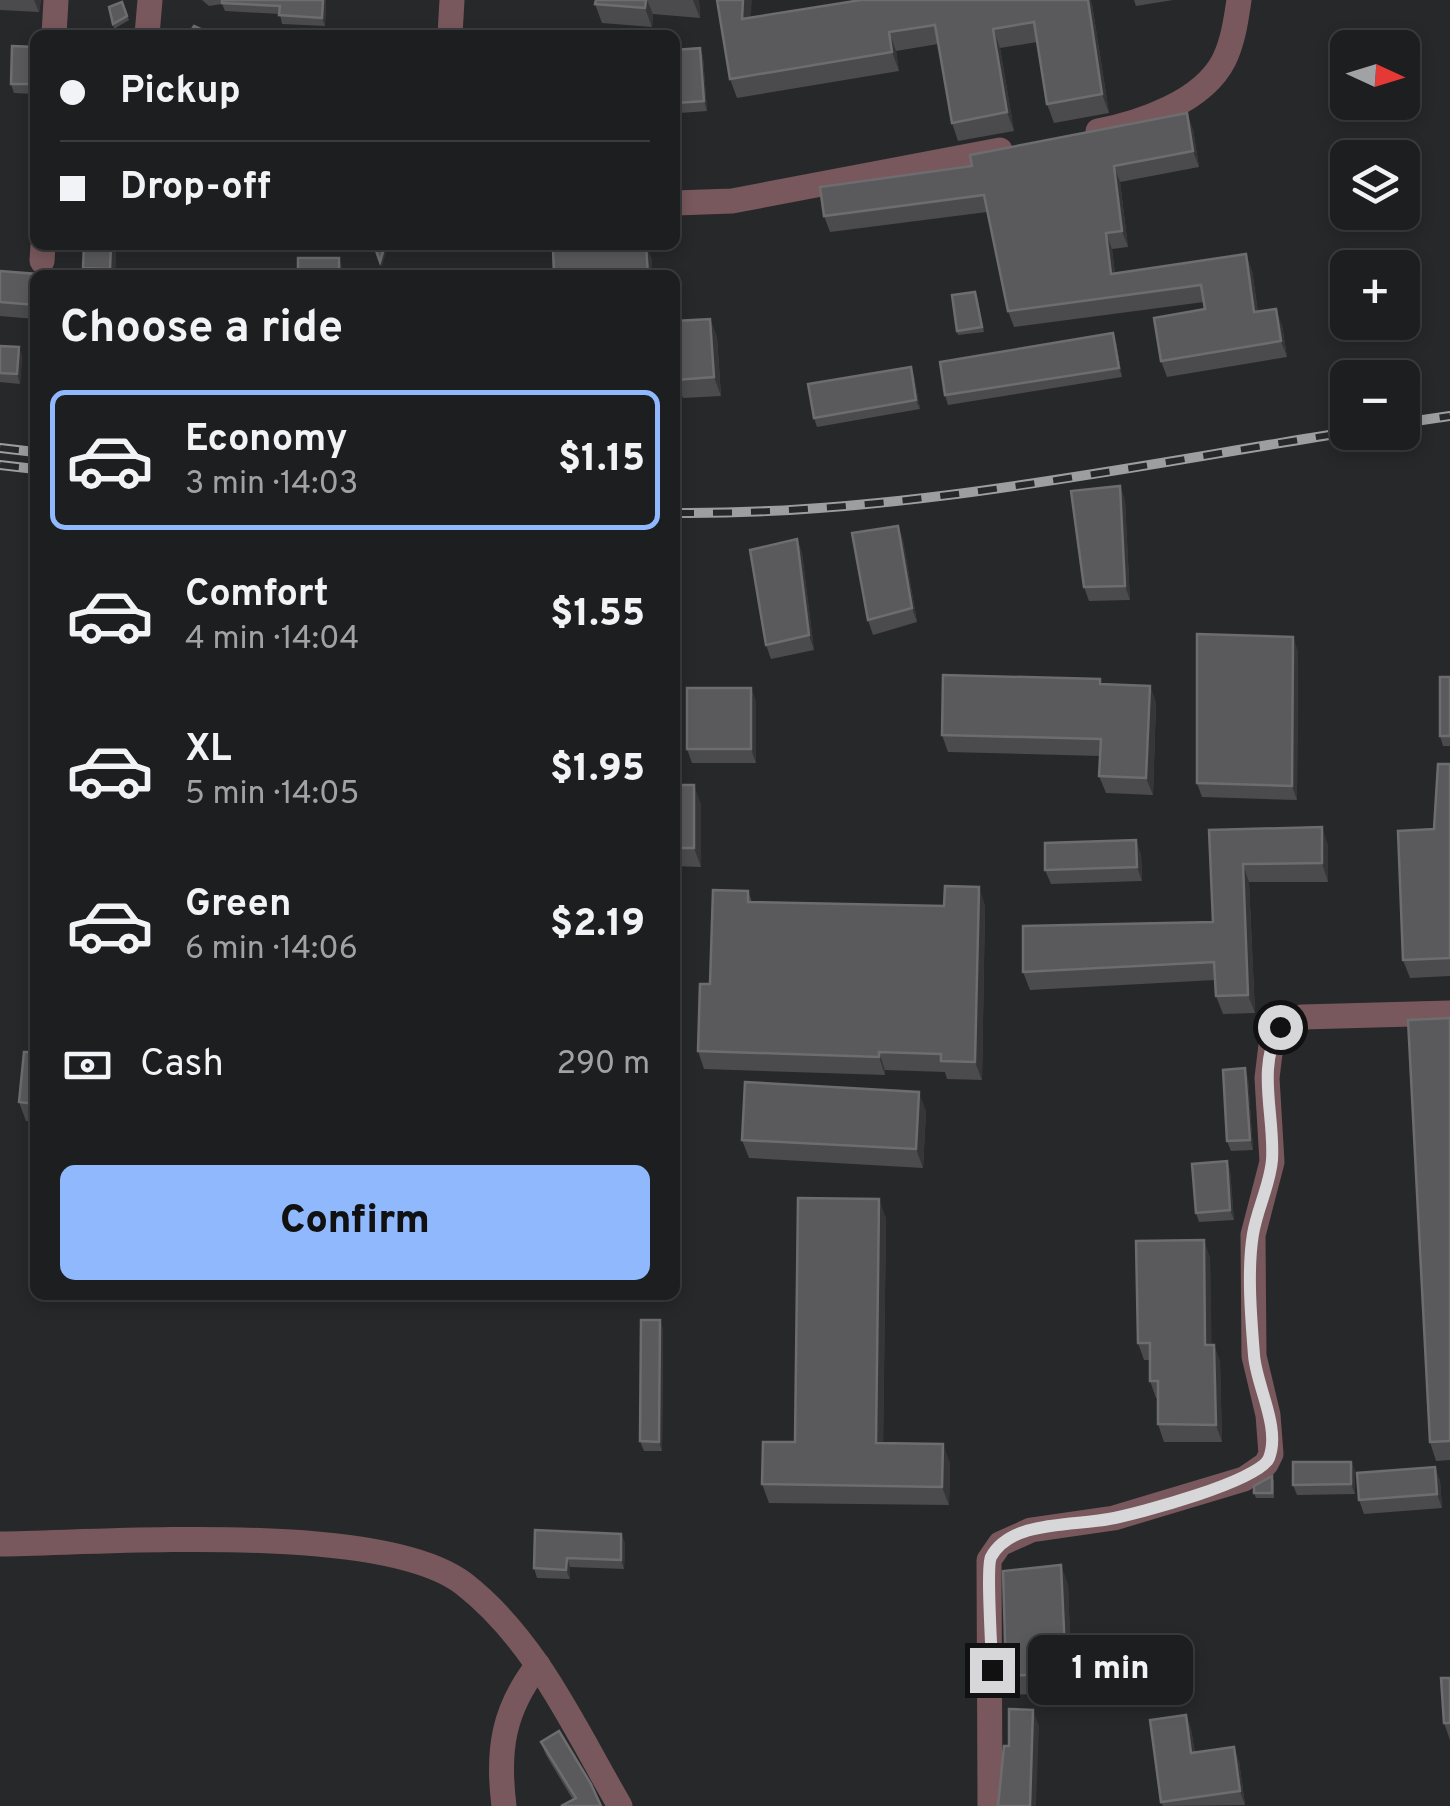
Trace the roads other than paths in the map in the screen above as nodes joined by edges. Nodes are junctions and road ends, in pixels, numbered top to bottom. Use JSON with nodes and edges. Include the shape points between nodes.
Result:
{"nodes":[{"id":1,"x":56,"y":0,"type":"edge"},
{"id":2,"x":150,"y":0,"type":"edge"},
{"id":3,"x":452,"y":0,"type":"edge"},
{"id":4,"x":1239,"y":0,"type":"edge"},
{"id":5,"x":54,"y":30,"type":"edge"},
{"id":6,"x":147,"y":30,"type":"edge"},
{"id":7,"x":450,"y":30,"type":"edge"},
{"id":8,"x":1069,"y":137,"type":"edge"},
{"id":9,"x":1032,"y":144,"type":"edge"},
{"id":10,"x":680,"y":203,"type":"edge"},
{"id":11,"x":1450,"y":1013,"type":"edge"},
{"id":12,"x":0,"y":1544,"type":"edge"},
{"id":13,"x":538,"y":1665,"type":"junction"},
{"id":14,"x":504,"y":1806,"type":"edge"},
{"id":15,"x":620,"y":1806,"type":"edge"},
{"id":16,"x":990,"y":1806,"type":"edge"}],
"edges":[{"from":1,"to":5,"type":"street"},
{"from":2,"to":6,"type":"street"},
{"from":3,"to":7,"type":"street"},
{"from":4,"to":8,"type":"street","via":[[1223,63],[1202,85],[1126,126]]},
{"from":9,"to":10,"type":"street","via":[[732,201]]},
{"from":11,"to":16,"type":"street","via":[[1317,1015],[1289,1020],[1276,1034],[1268,1078],[1272,1162],[1252,1235],[1254,1356],[1271,1454],[1244,1479],[1114,1518],[1031,1530],[1000,1544],[988,1560]]},
{"from":12,"to":13,"type":"street","via":[[319,1542],[418,1560],[462,1582]]},
{"from":13,"to":14,"type":"street","via":[[503,1728]]},
{"from":13,"to":15,"type":"street"}]}
